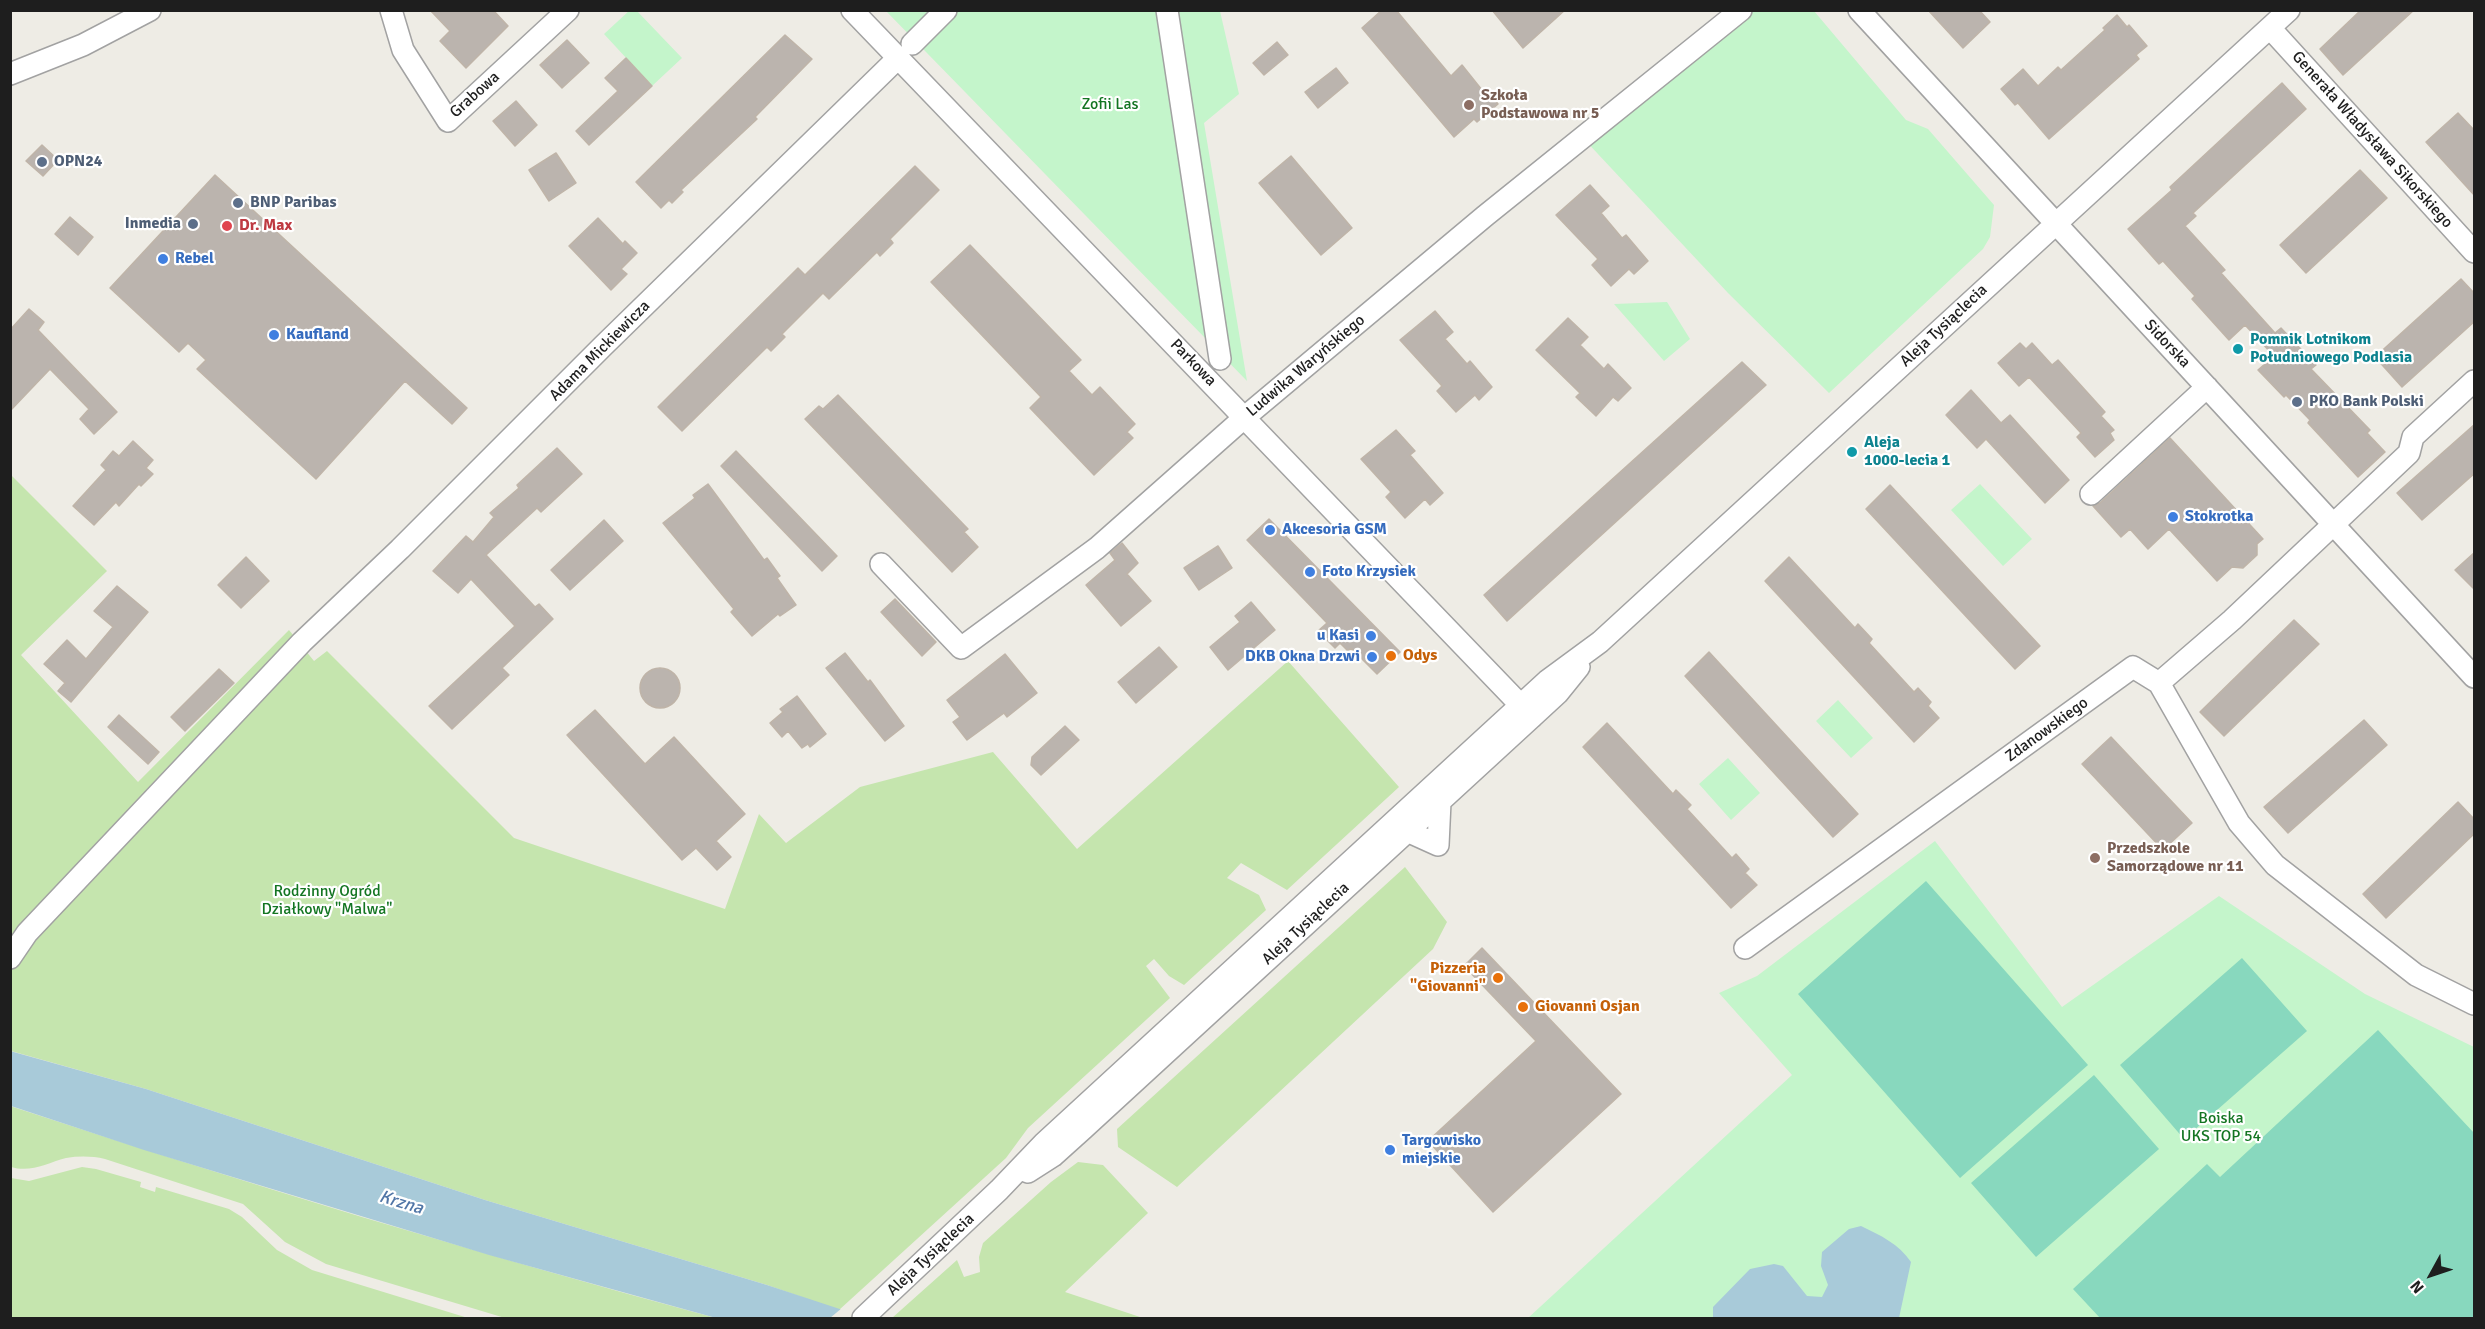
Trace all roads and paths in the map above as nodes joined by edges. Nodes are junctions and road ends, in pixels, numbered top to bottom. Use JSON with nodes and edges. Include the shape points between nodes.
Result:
{"nodes":[{"id":1,"x":391,"y":10,"type":"edge"},
{"id":2,"x":568,"y":10,"type":"edge"},
{"id":3,"x":852,"y":10,"type":"edge"},
{"id":4,"x":946,"y":10,"type":"edge"},
{"id":5,"x":1167,"y":10,"type":"edge"},
{"id":6,"x":1742,"y":10,"type":"edge"},
{"id":7,"x":1858,"y":10,"type":"edge"},
{"id":8,"x":2289,"y":10,"type":"edge"},
{"id":9,"x":147,"y":11,"type":"edge"},
{"id":10,"x":2270,"y":28,"type":"junction"},
{"id":11,"x":905,"y":51,"type":"junction"},
{"id":12,"x":10,"y":74,"type":"edge"},
{"id":13,"x":2056,"y":224,"type":"junction"},
{"id":14,"x":2475,"y":252,"type":"edge"},
{"id":15,"x":1220,"y":359,"type":"dead end"},
{"id":16,"x":2475,"y":381,"type":"edge"},
{"id":17,"x":2207,"y":387,"type":"junction"},
{"id":18,"x":1245,"y":417,"type":"junction"},
{"id":19,"x":2091,"y":494,"type":"dead end"},
{"id":20,"x":2332,"y":524,"type":"junction"},
{"id":21,"x":881,"y":564,"type":"dead end"},
{"id":22,"x":2475,"y":677,"type":"edge"},
{"id":23,"x":2159,"y":683,"type":"junction"},
{"id":24,"x":1527,"y":711,"type":"junction"},
{"id":25,"x":1440,"y":802,"type":"junction"},
{"id":26,"x":1386,"y":829,"type":"junction"},
{"id":27,"x":1407,"y":831,"type":"junction"},
{"id":28,"x":1745,"y":948,"type":"dead end"},
{"id":29,"x":10,"y":958,"type":"edge"},
{"id":30,"x":2475,"y":1004,"type":"edge"},
{"id":31,"x":999,"y":1190,"type":"junction"},
{"id":32,"x":863,"y":1318,"type":"edge"}],
"edges":[{"from":1,"to":2,"type":"street","name":"Grabowa","via":[[402,50],[448,122]]},
{"from":3,"to":11,"type":"street","name":"Parkowa"},
{"from":4,"to":11,"type":"street","name":"Adama Mickiewicza"},
{"from":5,"to":15,"type":"street"},
{"from":6,"to":18,"type":"street","name":"Ludwika Waryńskiego","via":[[1494,209]]},
{"from":7,"to":13,"type":"street","name":"Sidorska"},
{"from":8,"to":10,"type":"street","name":"Aleja Tysiąclecia"},
{"from":9,"to":12,"type":"street","via":[[83,45]]},
{"from":10,"to":13,"type":"street","name":"Aleja Tysiąclecia"},
{"from":10,"to":14,"type":"street","name":"Generała Władysława Sikorskiego"},
{"from":11,"to":18,"type":"street","name":"Parkowa"},
{"from":11,"to":29,"type":"street","name":"Adama Mickiewicza","via":[[302,642],[35,924]]},
{"from":13,"to":17,"type":"street","name":"Sidorska"},
{"from":13,"to":24,"type":"street","name":"Aleja Tysiąclecia","via":[[1600,642],[1547,681]]},
{"from":16,"to":20,"type":"street","via":[[2413,437],[2409,453]]},
{"from":17,"to":19,"type":"street"},
{"from":17,"to":20,"type":"street","name":"Sidorska"},
{"from":18,"to":21,"type":"street","name":"Ludwika Waryńskiego","via":[[1097,548],[961,648]]},
{"from":18,"to":24,"type":"street","name":"Parkowa"},
{"from":20,"to":22,"type":"street","name":"Sidorska"},
{"from":20,"to":23,"type":"street","via":[[2232,620]]},
{"from":23,"to":28,"type":"street","name":"Zdanowskiego","via":[[2133,667]]},
{"from":23,"to":30,"type":"street","via":[[2239,823],[2275,865],[2416,975]]},
{"from":24,"to":25,"type":"street","name":"Aleja Tysiąclecia"},
{"from":24,"to":26,"type":"street","name":"Aleja Tysiąclecia"},
{"from":25,"to":27,"type":"street","name":"Aleja Tysiąclecia"},
{"from":25,"to":27,"type":"street","via":[[1438,844]]},
{"from":26,"to":27,"type":"street"},
{"from":26,"to":31,"type":"street","name":"Aleja Tysiąclecia","via":[[1044,1143]]},
{"from":27,"to":31,"type":"street","name":"Aleja Tysiąclecia","via":[[1053,1156]]},
{"from":31,"to":32,"type":"street","name":"Aleja Tysiąclecia"}]}
